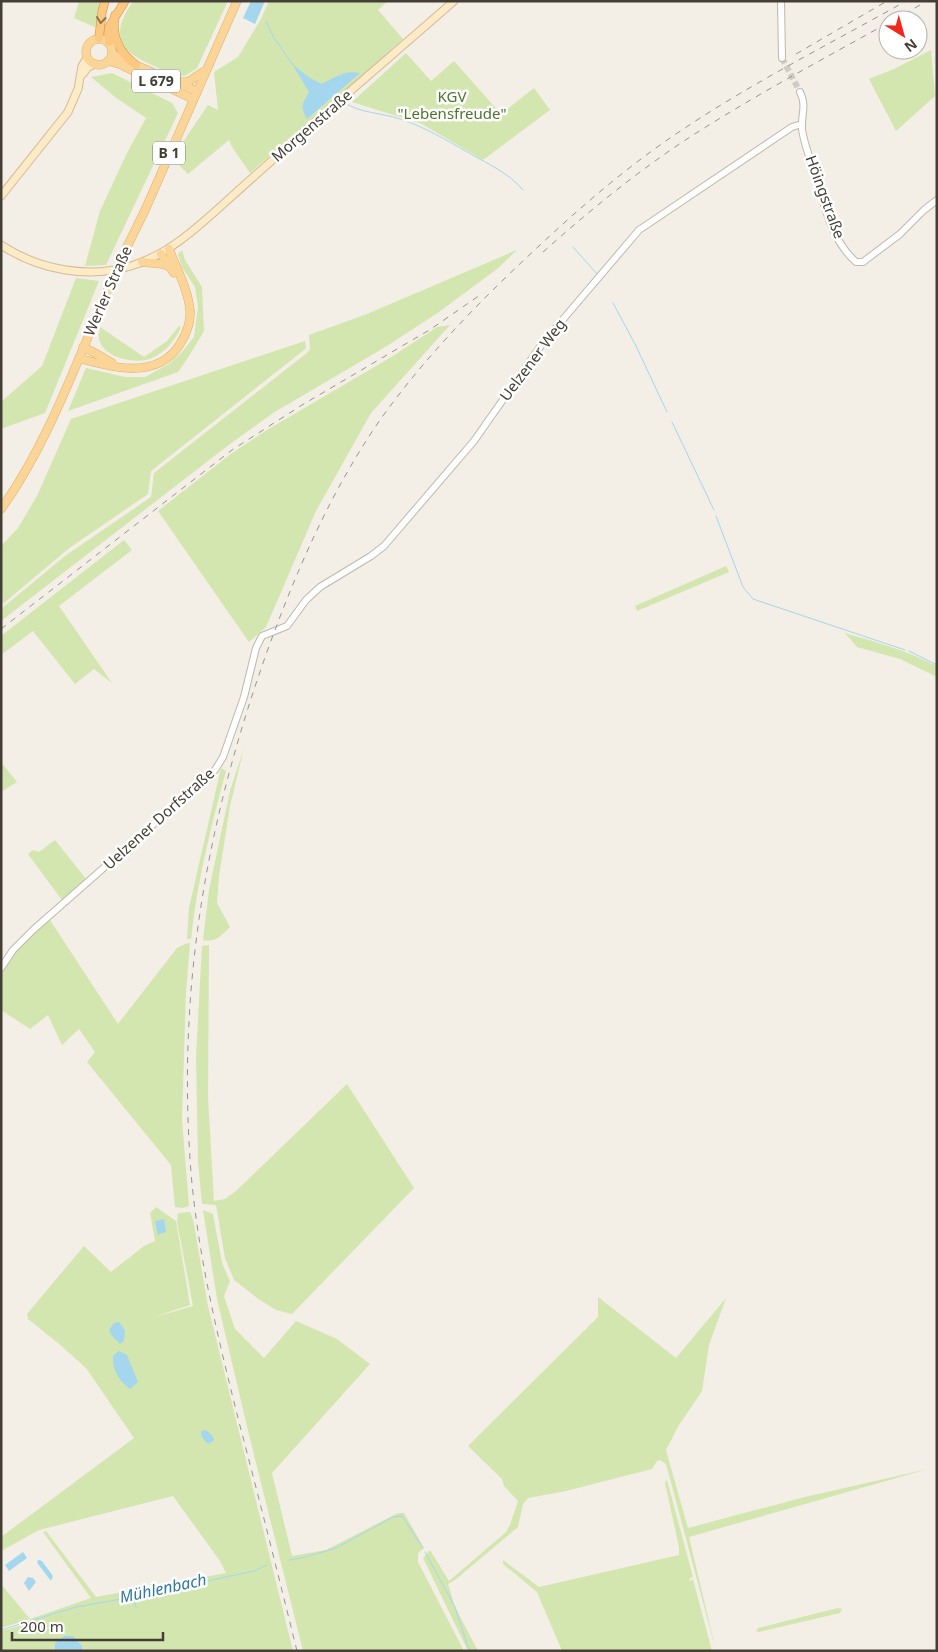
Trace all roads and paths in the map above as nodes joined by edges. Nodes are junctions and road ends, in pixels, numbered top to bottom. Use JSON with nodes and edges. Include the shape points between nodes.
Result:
{"nodes":[{"id":1,"x":105,"y":1,"type":"edge"},
{"id":2,"x":125,"y":1,"type":"edge"},
{"id":3,"x":237,"y":1,"type":"edge"},
{"id":4,"x":454,"y":1,"type":"edge"},
{"id":5,"x":781,"y":1,"type":"edge"},
{"id":6,"x":116,"y":15,"type":"junction"},
{"id":7,"x":100,"y":38,"type":"junction"},
{"id":8,"x":109,"y":42,"type":"junction"},
{"id":9,"x":112,"y":53,"type":"junction"},
{"id":10,"x":87,"y":58,"type":"junction"},
{"id":11,"x":782,"y":58,"type":"tunnel mouth"},
{"id":12,"x":108,"y":62,"type":"junction"},
{"id":13,"x":95,"y":64,"type":"junction"},
{"id":14,"x":136,"y":65,"type":"junction"},
{"id":15,"x":206,"y":69,"type":"junction"},
{"id":16,"x":81,"y":76,"type":"junction"},
{"id":17,"x":174,"y":81,"type":"junction"},
{"id":18,"x":800,"y":92,"type":"tunnel mouth"},
{"id":19,"x":195,"y":95,"type":"junction"},
{"id":20,"x":802,"y":124,"type":"junction"},
{"id":21,"x":1,"y":196,"type":"edge"},
{"id":22,"x":937,"y":200,"type":"edge"},
{"id":23,"x":1,"y":245,"type":"edge"},
{"id":24,"x":165,"y":251,"type":"junction"},
{"id":25,"x":142,"y":262,"type":"junction"},
{"id":26,"x":171,"y":267,"type":"junction"},
{"id":27,"x":183,"y":286,"type":"junction"},
{"id":28,"x":83,"y":347,"type":"junction"},
{"id":29,"x":79,"y":358,"type":"junction"},
{"id":30,"x":116,"y":366,"type":"junction"},
{"id":31,"x":1,"y":509,"type":"edge"},
{"id":32,"x":290,"y":624,"type":"joint"},
{"id":33,"x":1,"y":968,"type":"edge"}],
"edges":[{"from":1,"to":7,"type":"highway","one_way":true},
{"from":2,"to":6,"type":"highway"},
{"from":3,"to":15,"type":"main road","number":"B 1"},
{"from":4,"to":24,"type":"main road","name":"Morgenstraße","via":[[214,212]]},
{"from":5,"to":11,"type":"street"},
{"from":6,"to":8,"type":"highway","via":[[109,27]]},
{"from":6,"to":14,"type":"highway","number":"L 679","via":[[117,43]]},
{"from":7,"to":8,"type":"main road"},
{"from":7,"to":10,"type":"main road","via":[[88,45]]},
{"from":8,"to":9,"type":"main road"},
{"from":9,"to":12,"type":"main road"},
{"from":9,"to":14,"type":"main road","number":"L 679"},
{"from":10,"to":13,"type":"main road"},
{"from":10,"to":16,"type":"main road"},
{"from":12,"to":13,"type":"main road"},
{"from":12,"to":19,"type":"main road","number":"L 679"},
{"from":13,"to":16,"type":"main road","via":[[85,69]]},
{"from":14,"to":17,"type":"main road","number":"L 679"},
{"from":15,"to":17,"type":"main road","via":[[188,82]]},
{"from":15,"to":19,"type":"main road","name":"Werler Straße","number":"B 1"},
{"from":16,"to":21,"type":"main road","via":[[68,112]]},
{"from":17,"to":19,"type":"main road","number":"L 679"},
{"from":18,"to":20,"type":"street","name":"Höingstraße","via":[[805,106]]},
{"from":19,"to":28,"type":"main road","name":"Werler Straße","number":"B 1","bridge":true},
{"from":20,"to":22,"type":"street","name":"Höingstraße","via":[[807,150],[834,232],[853,260],[863,262]]},
{"from":20,"to":32,"type":"street","name":"Uelzener Weg","via":[[792,127],[639,230],[542,344],[474,440],[392,537],[371,556],[313,594],[302,604]]},
{"from":23,"to":25,"type":"main road","name":"Morgenstraße","via":[[35,262],[71,271],[111,270]]},
{"from":24,"to":25,"type":"main road","name":"Morgenstraße"},
{"from":24,"to":26,"type":"main road"},
{"from":24,"to":27,"type":"main road"},
{"from":25,"to":26,"type":"main road"},
{"from":26,"to":27,"type":"main road"},
{"from":27,"to":30,"type":"main road","via":[[190,311],[179,347],[155,365],[138,369]]},
{"from":28,"to":29,"type":"main road","name":"Werler Straße","number":"B 1"},
{"from":28,"to":30,"type":"main road"},
{"from":29,"to":30,"type":"main road"},
{"from":29,"to":31,"type":"main road","name":"Werler Straße","number":"B 1","via":[[45,434]]},
{"from":32,"to":33,"type":"street","name":"Uelzener Dorfstraße","via":[[264,634],[258,642],[244,696],[215,770],[33,930]]}]}
